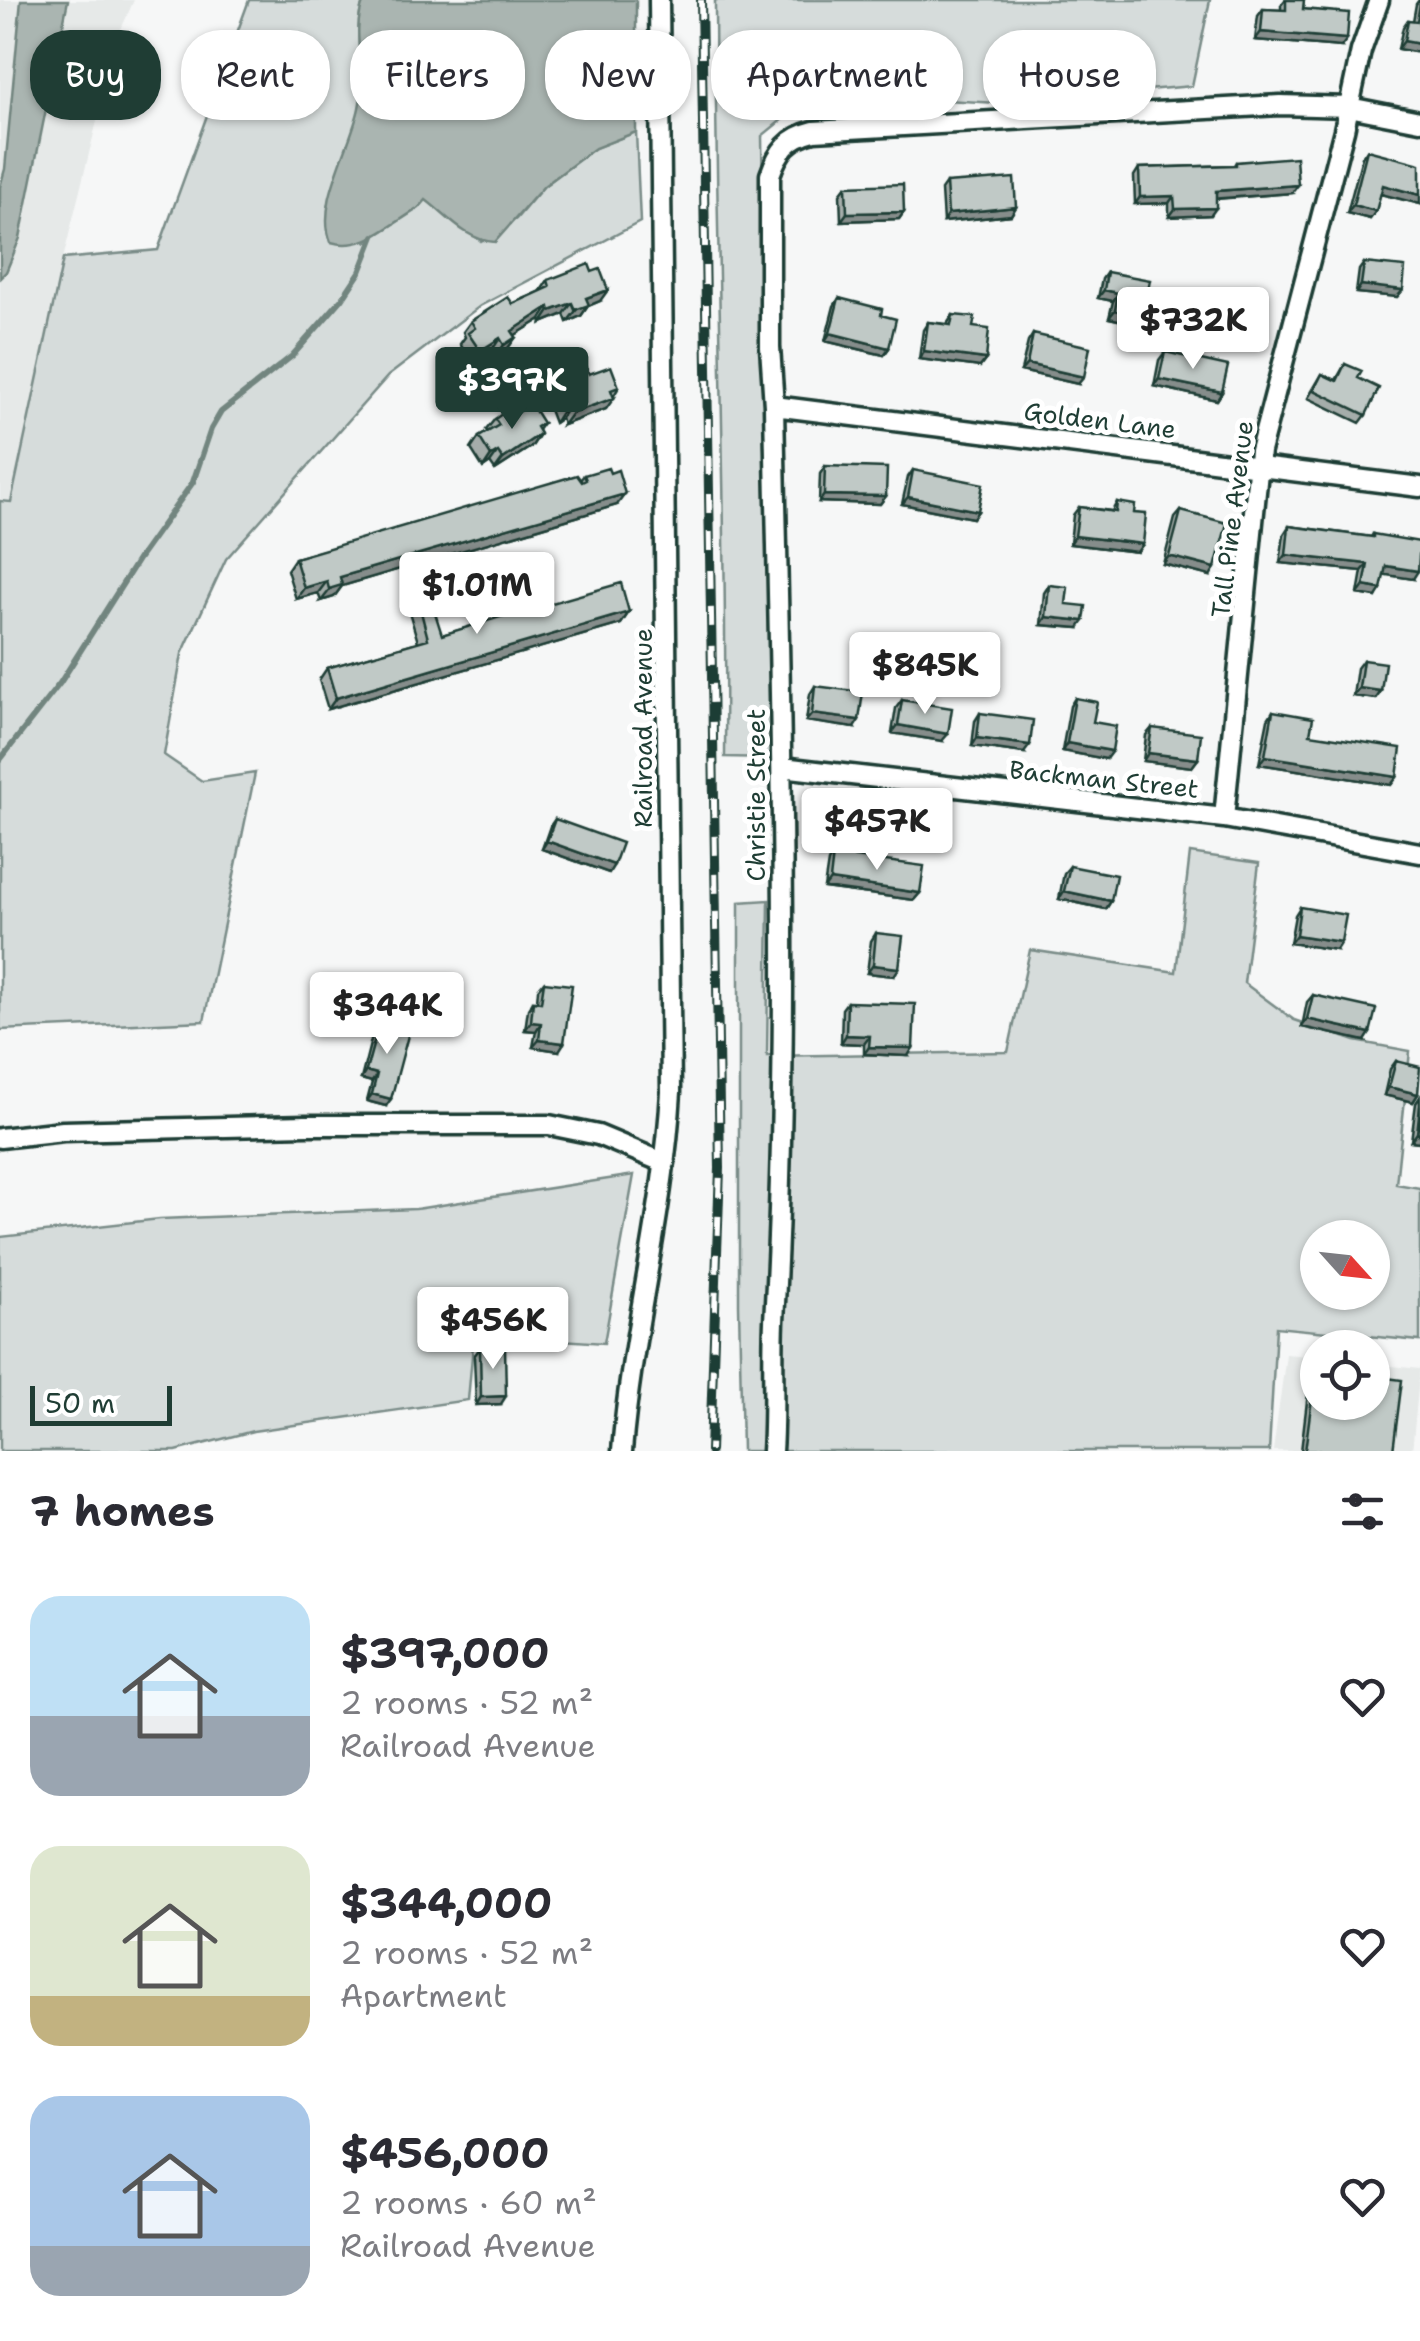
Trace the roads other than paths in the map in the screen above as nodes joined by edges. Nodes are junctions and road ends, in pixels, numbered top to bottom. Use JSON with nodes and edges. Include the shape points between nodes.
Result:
{"nodes":[{"id":1,"x":658,"y":0,"type":"edge"},
{"id":2,"x":1379,"y":0,"type":"edge"},
{"id":3,"x":1349,"y":107,"type":"junction"},
{"id":4,"x":1420,"y":121,"type":"edge"},
{"id":5,"x":774,"y":406,"type":"junction"},
{"id":6,"x":1258,"y":464,"type":"junction"},
{"id":7,"x":1420,"y":486,"type":"edge"},
{"id":8,"x":782,"y":768,"type":"junction"},
{"id":9,"x":1224,"y":818,"type":"junction"},
{"id":10,"x":1420,"y":853,"type":"edge"},
{"id":11,"x":0,"y":1138,"type":"edge"},
{"id":12,"x":665,"y":1163,"type":"junction"},
{"id":13,"x":622,"y":1451,"type":"edge"},
{"id":14,"x":772,"y":1451,"type":"edge"}],
"edges":[{"from":1,"to":12,"type":"street","name":"Railroad Avenue","via":[[671,1033]]},
{"from":2,"to":3,"type":"street","name":"Tall Pine Avenue"},
{"from":3,"to":4,"type":"street"},
{"from":3,"to":5,"type":"street","name":"Christie Street","via":[[814,130],[786,143],[770,175]]},
{"from":3,"to":6,"type":"street","name":"Tall Pine Avenue"},
{"from":5,"to":6,"type":"street","name":"Golden Lane"},
{"from":5,"to":8,"type":"street","name":"Christie Street"},
{"from":6,"to":7,"type":"street","name":"Golden Lane"},
{"from":6,"to":9,"type":"street","name":"Tall Pine Avenue"},
{"from":8,"to":9,"type":"street","name":"Backman Street"},
{"from":8,"to":14,"type":"street","name":"Christie Street","via":[[782,1208]]},
{"from":9,"to":10,"type":"street","name":"Backman Street"},
{"from":11,"to":12,"type":"street","via":[[306,1125],[549,1125],[598,1135]]},
{"from":12,"to":13,"type":"street","name":"Railroad Avenue"}]}
